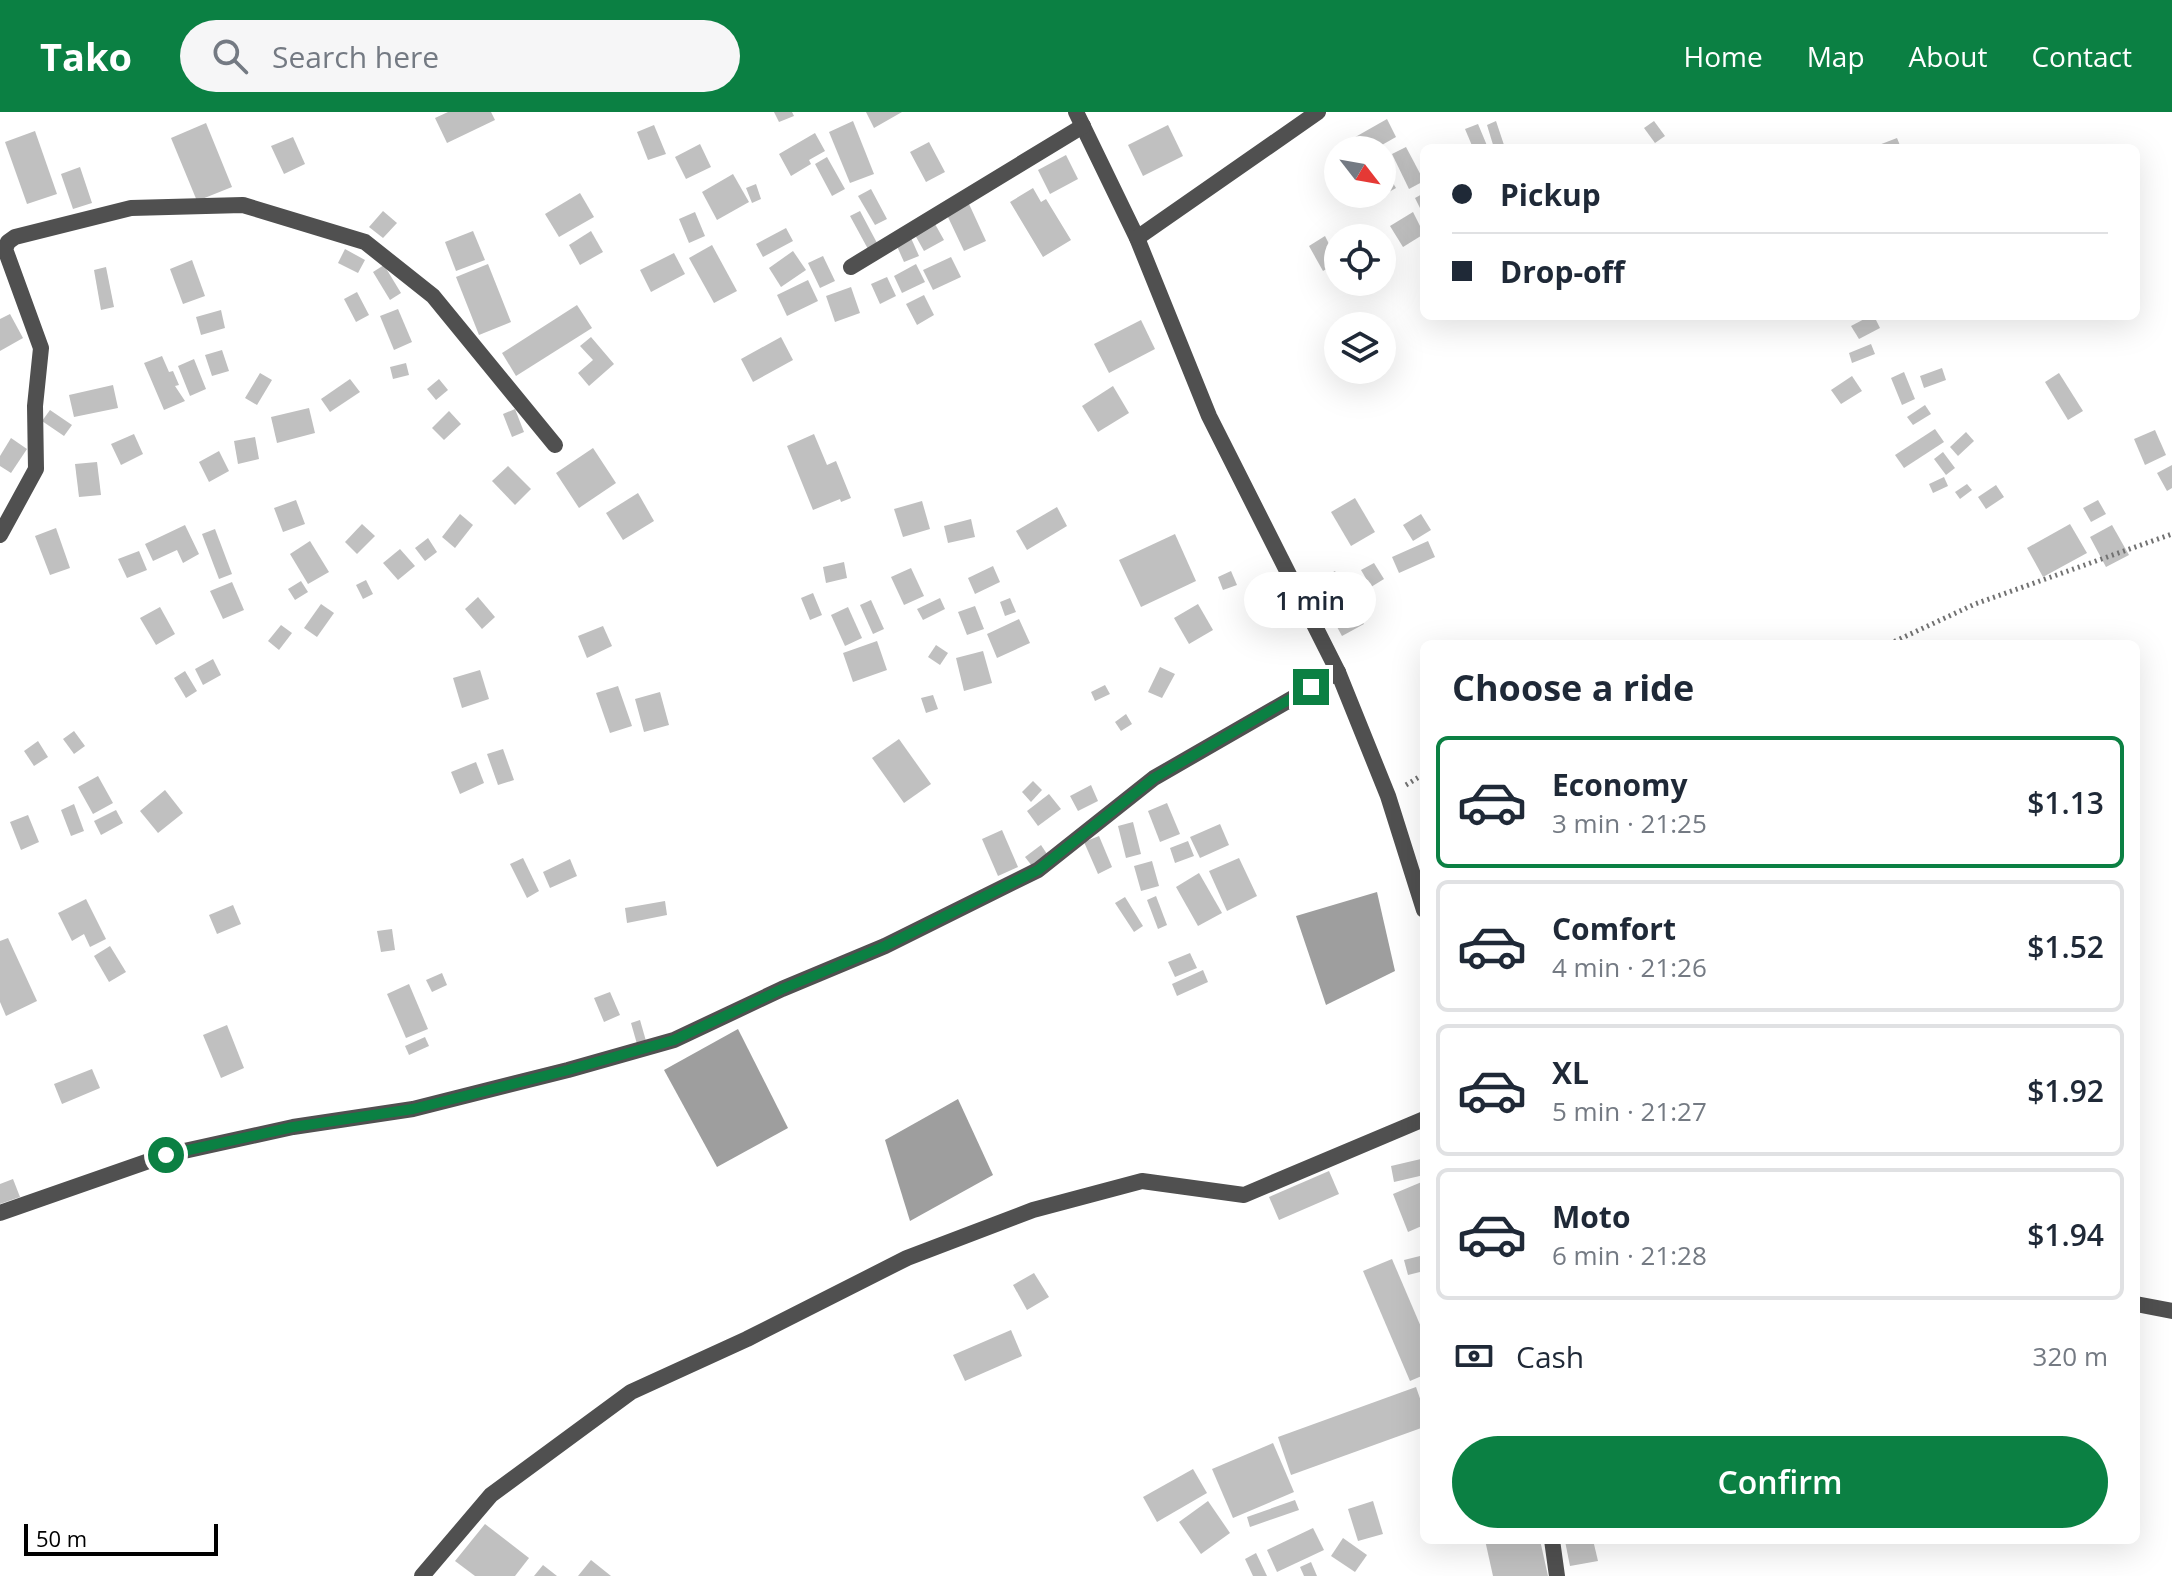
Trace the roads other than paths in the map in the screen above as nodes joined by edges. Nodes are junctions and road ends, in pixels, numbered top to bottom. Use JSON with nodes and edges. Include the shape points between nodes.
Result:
{"nodes":[{"id":1,"x":1318,"y":112,"type":"edge"},
{"id":2,"x":1080,"y":119,"type":"edge"},
{"id":3,"x":1137,"y":238,"type":"junction"},
{"id":4,"x":851,"y":267,"type":"dead end"},
{"id":5,"x":555,"y":445,"type":"dead end"},
{"id":6,"x":0,"y":535,"type":"edge"},
{"id":7,"x":1338,"y":672,"type":"junction"},
{"id":8,"x":1420,"y":897,"type":"edge"},
{"id":9,"x":1420,"y":1121,"type":"edge"},
{"id":10,"x":0,"y":1213,"type":"edge"},
{"id":11,"x":2140,"y":1305,"type":"edge"},
{"id":12,"x":2172,"y":1311,"type":"edge"},
{"id":13,"x":1553,"y":1544,"type":"edge"},
{"id":14,"x":422,"y":1576,"type":"edge"},
{"id":15,"x":1557,"y":1576,"type":"edge"}],
"edges":[{"from":1,"to":3,"type":"street"},
{"from":2,"to":3,"type":"street"},
{"from":2,"to":4,"type":"street"},
{"from":3,"to":7,"type":"street","via":[[1209,416]]},
{"from":5,"to":6,"type":"street","via":[[433,296],[365,242],[243,205],[131,208],[15,237],[5,249],[41,348],[36,469]]},
{"from":7,"to":8,"type":"street","via":[[1388,796]]},
{"from":7,"to":10,"type":"street","via":[[1154,778],[1038,870],[885,946],[674,1040],[413,1109],[293,1127],[166,1155]]},
{"from":9,"to":14,"type":"street","via":[[1244,1195],[1142,1181],[1033,1210],[907,1258],[631,1392],[491,1495]]},
{"from":11,"to":12,"type":"street"},
{"from":13,"to":15,"type":"street"}]}
